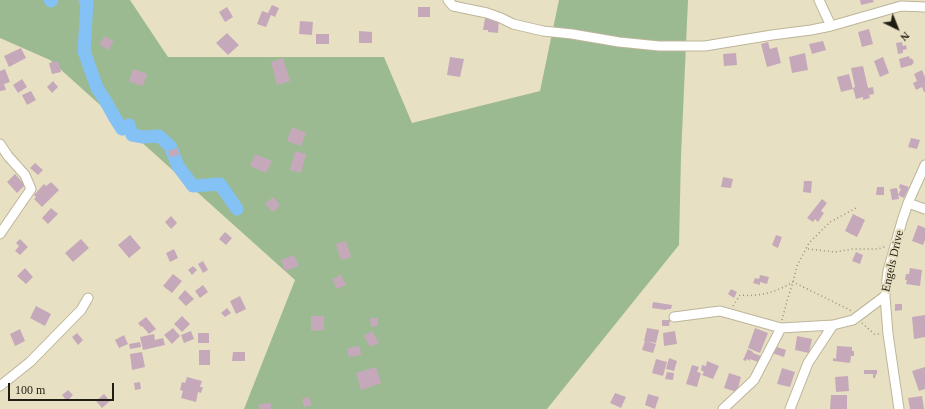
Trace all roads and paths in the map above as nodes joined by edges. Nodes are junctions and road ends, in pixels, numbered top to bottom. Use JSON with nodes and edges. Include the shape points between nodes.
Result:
{"nodes":[{"id":1,"x":448,"y":0,"type":"edge"},
{"id":2,"x":819,"y":0,"type":"edge"},
{"id":3,"x":925,"y":7,"type":"edge"},
{"id":4,"x":831,"y":26,"type":"junction"},
{"id":5,"x":0,"y":144,"type":"edge"},
{"id":6,"x":925,"y":165,"type":"edge"},
{"id":7,"x":908,"y":203,"type":"junction"},
{"id":8,"x":858,"y":207,"type":"dead end"},
{"id":9,"x":925,"y":209,"type":"edge"},
{"id":10,"x":0,"y":234,"type":"edge"},
{"id":11,"x":896,"y":242,"type":"junction"},
{"id":12,"x":807,"y":249,"type":"junction"},
{"id":13,"x":793,"y":282,"type":"junction"},
{"id":14,"x":885,"y":296,"type":"junction"},
{"id":15,"x":88,"y":298,"type":"dead end"},
{"id":16,"x":728,"y":312,"type":"junction"},
{"id":17,"x":674,"y":316,"type":"dead end"},
{"id":18,"x":857,"y":318,"type":"junction"},
{"id":19,"x":833,"y":325,"type":"junction"},
{"id":20,"x":781,"y":328,"type":"junction"},
{"id":21,"x":888,"y":334,"type":"junction"},
{"id":22,"x":0,"y":386,"type":"edge"},
{"id":23,"x":723,"y":409,"type":"edge"},
{"id":24,"x":790,"y":409,"type":"edge"},
{"id":25,"x":900,"y":409,"type":"edge"}],
"edges":[{"from":1,"to":4,"type":"street","via":[[453,6],[487,13],[512,24],[543,31],[659,46],[705,46]]},
{"from":2,"to":4,"type":"street"},
{"from":3,"to":4,"type":"street","via":[[902,6]]},
{"from":5,"to":10,"type":"street","via":[[25,175],[31,189]]},
{"from":6,"to":7,"type":"street","name":"Engels Drive"},
{"from":7,"to":9,"type":"street"},
{"from":7,"to":11,"type":"street","name":"Engels Drive"},
{"from":8,"to":12,"type":"path","via":[[830,222],[809,243]]},
{"from":11,"to":12,"type":"path","via":[[878,249],[836,252]]},
{"from":11,"to":14,"type":"street","name":"Engels Drive","via":[[888,271]]},
{"from":12,"to":13,"type":"path","via":[[797,266]]},
{"from":13,"to":16,"type":"path","via":[[773,292],[740,295]]},
{"from":13,"to":18,"type":"path","via":[[850,310]]},
{"from":13,"to":20,"type":"path"},
{"from":14,"to":18,"type":"street"},
{"from":14,"to":21,"type":"street","name":"Engels Drive"},
{"from":15,"to":22,"type":"street","via":[[81,310],[30,362]]},
{"from":16,"to":17,"type":"street"},
{"from":16,"to":20,"type":"street"},
{"from":18,"to":19,"type":"street"},
{"from":18,"to":21,"type":"path","via":[[874,334]]},
{"from":19,"to":20,"type":"street"},
{"from":19,"to":24,"type":"street","via":[[808,363]]},
{"from":20,"to":23,"type":"street","via":[[754,380]]},
{"from":21,"to":25,"type":"street","name":"Engels Drive"}]}
